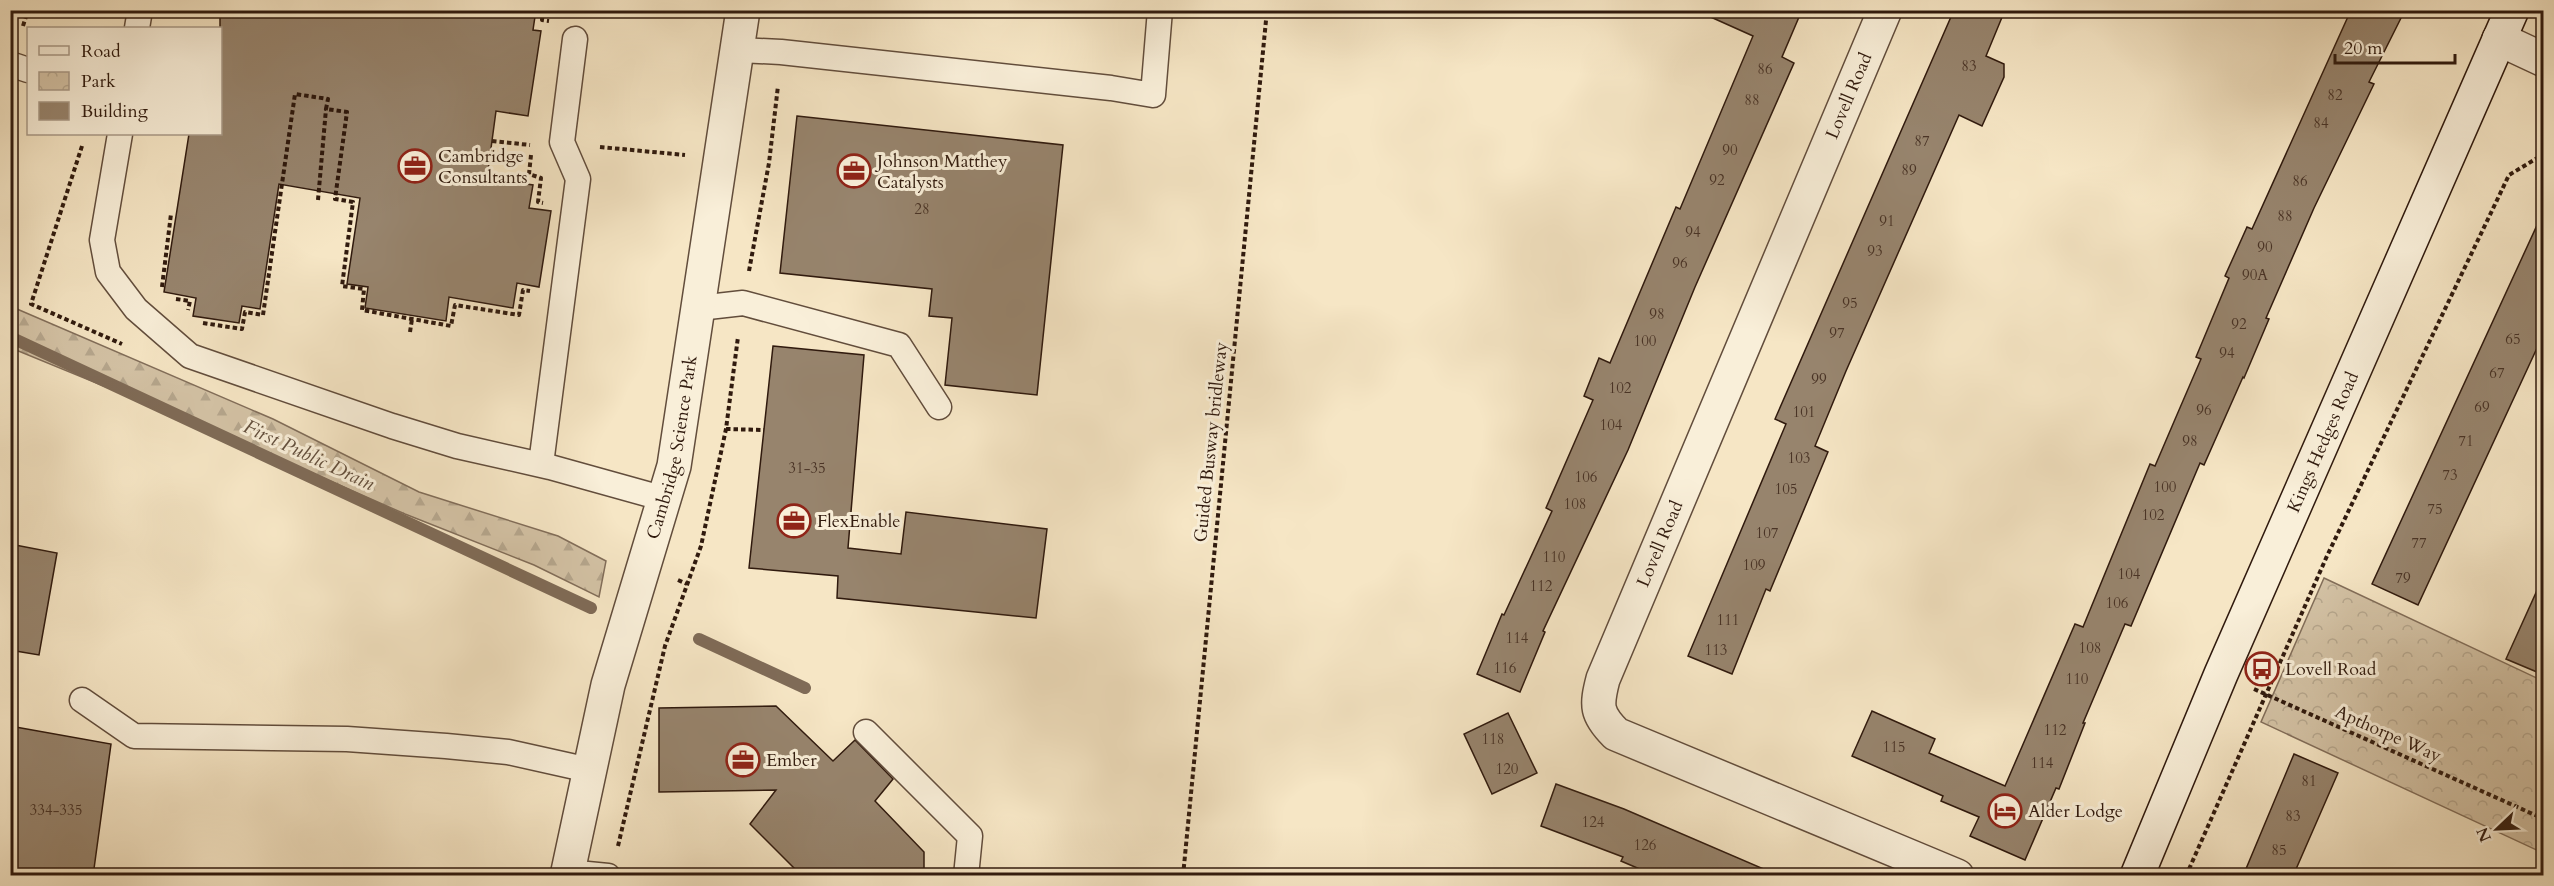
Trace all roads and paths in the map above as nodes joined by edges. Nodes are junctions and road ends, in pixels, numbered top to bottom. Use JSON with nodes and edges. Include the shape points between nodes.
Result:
{"nodes":[{"id":1,"x":28,"y":10,"type":"edge"},
{"id":2,"x":140,"y":10,"type":"edge"},
{"id":3,"x":543,"y":10,"type":"edge"},
{"id":4,"x":743,"y":10,"type":"edge"},
{"id":5,"x":1160,"y":10,"type":"edge"},
{"id":6,"x":1267,"y":10,"type":"edge"},
{"id":7,"x":1885,"y":10,"type":"edge"},
{"id":8,"x":2505,"y":25,"type":"edge"},
{"id":9,"x":23,"y":27,"type":"dead end"},
{"id":10,"x":137,"y":27,"type":"edge"},
{"id":11,"x":549,"y":33,"type":"dead end"},
{"id":12,"x":575,"y":39,"type":"dead end"},
{"id":13,"x":739,"y":50,"type":"junction"},
{"id":14,"x":2544,"y":60,"type":"edge"},
{"id":15,"x":10,"y":64,"type":"edge"},
{"id":16,"x":27,"y":70,"type":"edge"},
{"id":17,"x":326,"y":109,"type":"junction"},
{"id":18,"x":533,"y":134,"type":"dead end"},
{"id":19,"x":120,"y":135,"type":"edge"},
{"id":20,"x":492,"y":141,"type":"dead end"},
{"id":21,"x":562,"y":142,"type":"junction"},
{"id":22,"x":531,"y":146,"type":"junction"},
{"id":23,"x":2544,"y":154,"type":"edge"},
{"id":24,"x":722,"y":159,"type":"junction"},
{"id":25,"x":318,"y":200,"type":"dead end"},
{"id":26,"x":548,"y":204,"type":"dead end"},
{"id":27,"x":171,"y":214,"type":"dead end"},
{"id":28,"x":535,"y":292,"type":"dead end"},
{"id":29,"x":161,"y":297,"type":"dead end"},
{"id":30,"x":170,"y":298,"type":"dead end"},
{"id":31,"x":699,"y":308,"type":"junction"},
{"id":32,"x":412,"y":319,"type":"junction"},
{"id":33,"x":187,"y":321,"type":"dead end"},
{"id":34,"x":197,"y":322,"type":"dead end"},
{"id":35,"x":410,"y":332,"type":"dead end"},
{"id":36,"x":939,"y":408,"type":"dead end"},
{"id":37,"x":726,"y":429,"type":"dead end"},
{"id":38,"x":764,"y":430,"type":"dead end"},
{"id":39,"x":541,"y":465,"type":"junction"},
{"id":40,"x":665,"y":499,"type":"junction"},
{"id":41,"x":2221,"y":674,"type":"junction"},
{"id":42,"x":2266,"y":694,"type":"junction"},
{"id":43,"x":82,"y":700,"type":"dead end"},
{"id":44,"x":866,"y":732,"type":"dead end"},
{"id":45,"x":590,"y":770,"type":"junction"},
{"id":46,"x":2544,"y":819,"type":"edge"},
{"id":47,"x":567,"y":874,"type":"edge"},
{"id":48,"x":608,"y":876,"type":"edge"},
{"id":49,"x":966,"y":876,"type":"edge"},
{"id":50,"x":1183,"y":876,"type":"edge"},
{"id":51,"x":1957,"y":876,"type":"edge"},
{"id":52,"x":2137,"y":876,"type":"edge"},
{"id":53,"x":2186,"y":876,"type":"edge"}],
"edges":[{"from":1,"to":9,"type":"path"},
{"from":2,"to":10,"type":"lane"},
{"from":3,"to":11,"type":"path","via":[[542,20],[550,22]]},
{"from":4,"to":13,"type":"street","name":"Cambridge Science Park"},
{"from":5,"to":13,"type":"lane","via":[[1153,95]]},
{"from":6,"to":50,"type":"path","name":"Guided Busway bridleway"},
{"from":7,"to":51,"type":"street","name":"Lovell Road","via":[[1603,679],[1598,709],[1603,722],[1616,734]]},
{"from":8,"to":14,"type":"street"},
{"from":8,"to":41,"type":"street","name":"Kings Hedges Road"},
{"from":12,"to":21,"type":"lane"},
{"from":13,"to":24,"type":"street","name":"Cambridge Science Park"},
{"from":15,"to":16,"type":"lane"},
{"from":17,"to":25,"type":"path"},
{"from":17,"to":32,"type":"path","via":[[347,112],[335,199],[353,202],[342,286],[363,289],[362,310]]},
{"from":17,"to":34,"type":"path","via":[[328,99],[295,94],[263,315],[245,312],[242,329]]},
{"from":18,"to":22,"type":"path"},
{"from":19,"to":39,"type":"lane","via":[[102,240],[108,272],[136,309],[190,356],[403,430]]},
{"from":20,"to":22,"type":"path"},
{"from":21,"to":24,"type":"path"},
{"from":21,"to":39,"type":"lane","via":[[578,178]]},
{"from":22,"to":26,"type":"path","via":[[529,174],[541,178],[538,202]]},
{"from":23,"to":42,"type":"path","via":[[2509,175],[2332,545]]},
{"from":24,"to":31,"type":"street","name":"Cambridge Science Park"},
{"from":27,"to":29,"type":"path"},
{"from":28,"to":32,"type":"path","via":[[523,290],[519,315],[455,305],[451,326]]},
{"from":30,"to":33,"type":"path","via":[[190,301]]},
{"from":31,"to":36,"type":"lane","via":[[743,303],[899,345]]},
{"from":31,"to":40,"type":"street","name":"Cambridge Science Park","via":[[674,466]]},
{"from":32,"to":35,"type":"path"},
{"from":37,"to":38,"type":"path"},
{"from":39,"to":40,"type":"lane"},
{"from":40,"to":45,"type":"street","name":"Cambridge Science Park","via":[[608,685]]},
{"from":41,"to":42,"type":"path","name":"Apthorpe Way"},
{"from":41,"to":52,"type":"street","name":"Kings Hedges Road"},
{"from":42,"to":46,"type":"path","name":"Apthorpe Way"},
{"from":42,"to":53,"type":"path"},
{"from":43,"to":45,"type":"lane","via":[[134,736],[346,739],[446,746],[508,752]]},
{"from":44,"to":49,"type":"lane","via":[[970,836]]},
{"from":45,"to":47,"type":"street","name":"Cambridge Science Park"},
{"from":47,"to":48,"type":"lane"}]}
